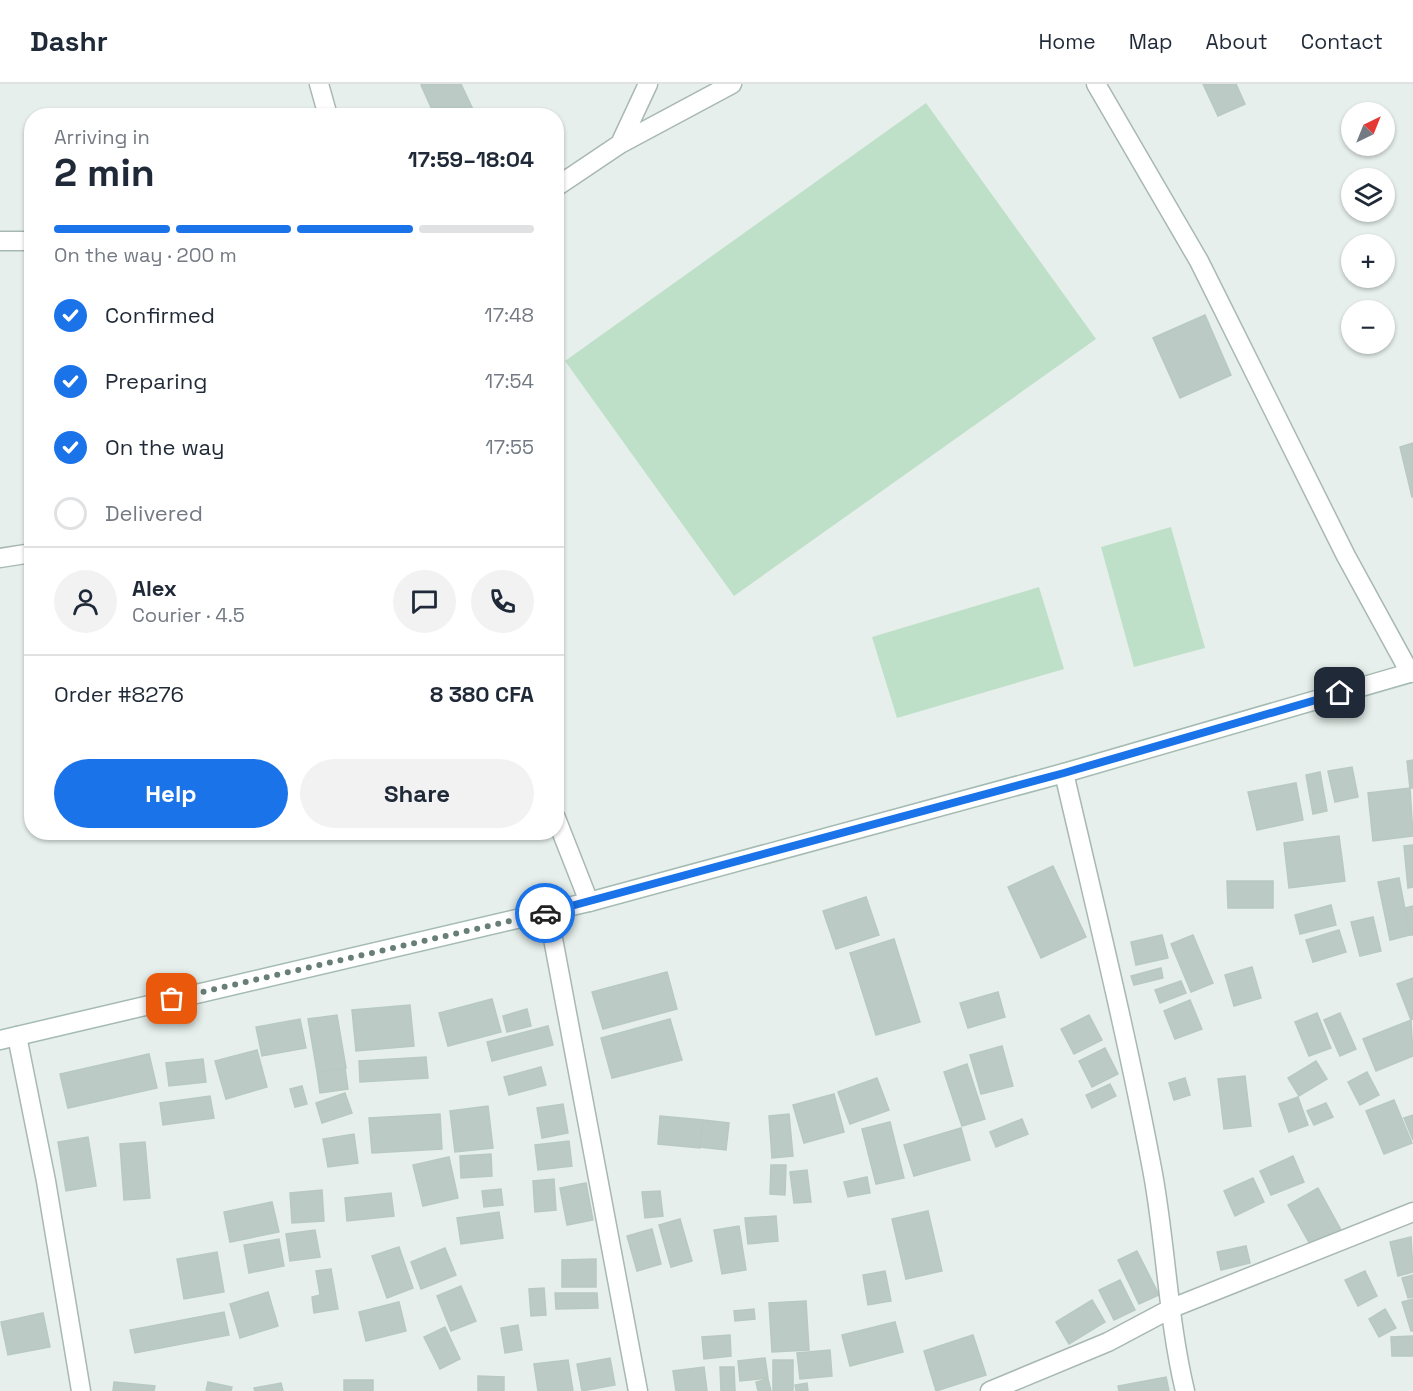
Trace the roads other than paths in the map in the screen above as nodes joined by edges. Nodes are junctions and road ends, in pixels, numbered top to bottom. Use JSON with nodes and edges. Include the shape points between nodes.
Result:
{"nodes":[{"id":1,"x":319,"y":84,"type":"edge"},
{"id":2,"x":648,"y":84,"type":"edge"},
{"id":3,"x":732,"y":84,"type":"edge"},
{"id":4,"x":1096,"y":84,"type":"edge"},
{"id":5,"x":326,"y":108,"type":"edge"},
{"id":6,"x":620,"y":144,"type":"junction"},
{"id":7,"x":564,"y":182,"type":"edge"},
{"id":8,"x":0,"y":241,"type":"edge"},
{"id":9,"x":24,"y":241,"type":"edge"},
{"id":10,"x":24,"y":554,"type":"edge"},
{"id":11,"x":0,"y":558,"type":"edge"},
{"id":12,"x":1411,"y":672,"type":"edge"},
{"id":13,"x":1064,"y":773,"type":"junction"},
{"id":14,"x":564,"y":838,"type":"edge"},
{"id":15,"x":589,"y":902,"type":"junction"},
{"id":16,"x":548,"y":912,"type":"junction"},
{"id":17,"x":8,"y":1038,"type":"edge"},
{"id":18,"x":1413,"y":1212,"type":"edge"},
{"id":19,"x":1172,"y":1308,"type":"junction"},
{"id":20,"x":81,"y":1391,"type":"edge"},
{"id":21,"x":638,"y":1391,"type":"edge"},
{"id":22,"x":990,"y":1391,"type":"edge"},
{"id":23,"x":1185,"y":1391,"type":"edge"}],
"edges":[{"from":1,"to":5,"type":"street"},
{"from":2,"to":6,"type":"street"},
{"from":3,"to":6,"type":"street"},
{"from":4,"to":12,"type":"street","via":[[1199,261],[1336,536]]},
{"from":6,"to":7,"type":"street"},
{"from":8,"to":9,"type":"street"},
{"from":10,"to":11,"type":"street"},
{"from":12,"to":13,"type":"street"},
{"from":13,"to":15,"type":"street"},
{"from":13,"to":19,"type":"street","via":[[1151,1164]]},
{"from":14,"to":15,"type":"street"},
{"from":15,"to":16,"type":"street"},
{"from":16,"to":17,"type":"street"},
{"from":16,"to":21,"type":"street"},
{"from":17,"to":20,"type":"street","via":[[46,1180]]},
{"from":18,"to":19,"type":"street"},
{"from":19,"to":22,"type":"street","via":[[1108,1342]]},
{"from":19,"to":23,"type":"street"}]}
